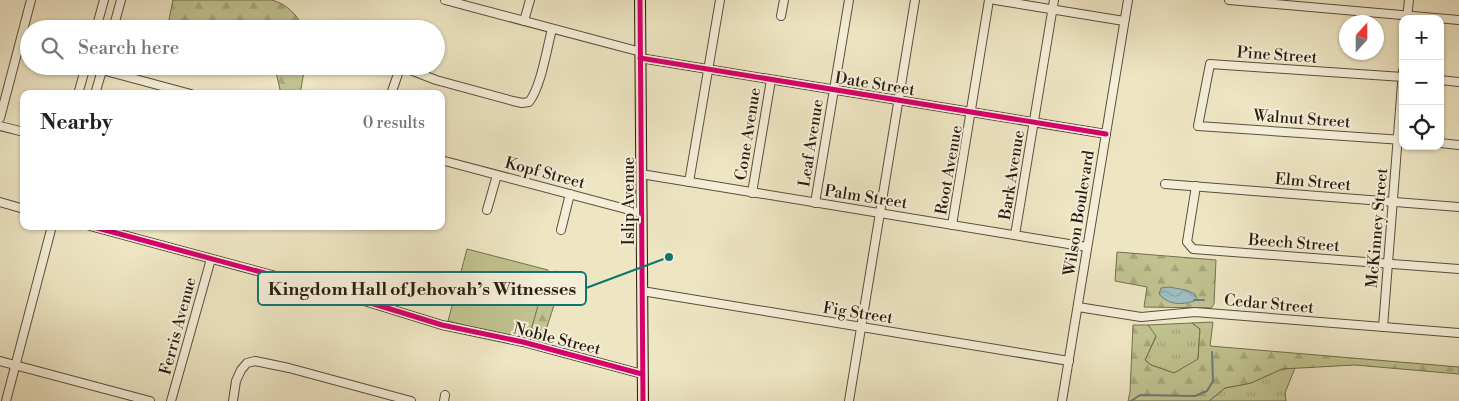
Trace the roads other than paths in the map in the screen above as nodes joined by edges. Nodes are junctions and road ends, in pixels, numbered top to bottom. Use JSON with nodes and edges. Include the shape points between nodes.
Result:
{"nodes":[{"id":1,"x":31,"y":0,"type":"edge"},
{"id":2,"x":104,"y":0,"type":"edge"},
{"id":3,"x":120,"y":0,"type":"edge"},
{"id":4,"x":445,"y":0,"type":"edge"},
{"id":5,"x":530,"y":0,"type":"edge"},
{"id":6,"x":640,"y":0,"type":"edge"},
{"id":7,"x":720,"y":0,"type":"edge"},
{"id":8,"x":784,"y":0,"type":"edge"},
{"id":9,"x":849,"y":0,"type":"edge"},
{"id":10,"x":915,"y":0,"type":"edge"},
{"id":11,"x":989,"y":0,"type":"edge"},
{"id":12,"x":995,"y":0,"type":"edge"},
{"id":13,"x":1054,"y":0,"type":"edge"},
{"id":14,"x":1128,"y":0,"type":"edge"},
{"id":15,"x":1229,"y":0,"type":"edge"},
{"id":16,"x":1409,"y":0,"type":"edge"},
{"id":17,"x":464,"y":2,"type":"edge"},
{"id":18,"x":1052,"y":9,"type":"junction"},
{"id":19,"x":1407,"y":15,"type":"edge"},
{"id":20,"x":781,"y":16,"type":"dead end"},
{"id":21,"x":1399,"y":16,"type":"edge"},
{"id":22,"x":1444,"y":19,"type":"edge"},
{"id":23,"x":26,"y":20,"type":"edge"},
{"id":24,"x":98,"y":20,"type":"edge"},
{"id":25,"x":115,"y":20,"type":"edge"},
{"id":26,"x":1459,"y":20,"type":"edge"},
{"id":27,"x":524,"y":21,"type":"junction"},
{"id":28,"x":1124,"y":21,"type":"junction"},
{"id":29,"x":552,"y":29,"type":"junction"},
{"id":30,"x":20,"y":42,"type":"edge"},
{"id":31,"x":640,"y":55,"type":"junction"},
{"id":32,"x":708,"y":69,"type":"junction"},
{"id":33,"x":83,"y":75,"type":"edge"},
{"id":34,"x":100,"y":75,"type":"edge"},
{"id":35,"x":126,"y":75,"type":"edge"},
{"id":36,"x":397,"y":75,"type":"edge"},
{"id":37,"x":422,"y":75,"type":"edge"},
{"id":38,"x":1399,"y":77,"type":"edge"},
{"id":39,"x":771,"y":80,"type":"junction"},
{"id":40,"x":1444,"y":80,"type":"edge"},
{"id":41,"x":1459,"y":82,"type":"edge"},
{"id":42,"x":79,"y":90,"type":"edge"},
{"id":43,"x":96,"y":90,"type":"edge"},
{"id":44,"x":177,"y":90,"type":"edge"},
{"id":45,"x":392,"y":90,"type":"edge"},
{"id":46,"x":834,"y":90,"type":"junction"},
{"id":47,"x":898,"y":100,"type":"junction"},
{"id":48,"x":971,"y":112,"type":"junction"},
{"id":49,"x":0,"y":118,"type":"edge"},
{"id":50,"x":1034,"y":122,"type":"junction"},
{"id":51,"x":0,"y":126,"type":"edge"},
{"id":52,"x":1198,"y":126,"type":"joint"},
{"id":53,"x":20,"y":131,"type":"edge"},
{"id":54,"x":1106,"y":134,"type":"junction"},
{"id":55,"x":1399,"y":140,"type":"edge"},
{"id":56,"x":1444,"y":143,"type":"edge"},
{"id":57,"x":1459,"y":145,"type":"edge"},
{"id":58,"x":1399,"y":149,"type":"edge"},
{"id":59,"x":445,"y":161,"type":"edge"},
{"id":60,"x":641,"y":174,"type":"junction"},
{"id":61,"x":497,"y":175,"type":"junction"},
{"id":62,"x":689,"y":182,"type":"junction"},
{"id":63,"x":1166,"y":184,"type":"dead end"},
{"id":64,"x":1196,"y":186,"type":"junction"},
{"id":65,"x":752,"y":193,"type":"junction"},
{"id":66,"x":570,"y":194,"type":"junction"},
{"id":67,"x":0,"y":202,"type":"edge"},
{"id":68,"x":1393,"y":202,"type":"junction"},
{"id":69,"x":815,"y":203,"type":"junction"},
{"id":70,"x":1459,"y":207,"type":"edge"},
{"id":71,"x":20,"y":208,"type":"edge"},
{"id":72,"x":487,"y":210,"type":"dead end"},
{"id":73,"x":641,"y":213,"type":"junction"},
{"id":74,"x":880,"y":214,"type":"junction"},
{"id":75,"x":952,"y":225,"type":"junction"},
{"id":76,"x":51,"y":230,"type":"edge"},
{"id":77,"x":105,"y":230,"type":"edge"},
{"id":78,"x":561,"y":230,"type":"dead end"},
{"id":79,"x":1015,"y":235,"type":"junction"},
{"id":80,"x":1087,"y":247,"type":"junction"},
{"id":81,"x":211,"y":259,"type":"junction"},
{"id":82,"x":1388,"y":264,"type":"junction"},
{"id":83,"x":1459,"y":269,"type":"edge"},
{"id":84,"x":642,"y":291,"type":"junction"},
{"id":85,"x":1078,"y":307,"type":"junction"},
{"id":86,"x":861,"y":327,"type":"junction"},
{"id":87,"x":1383,"y":327,"type":"junction"},
{"id":88,"x":1459,"y":333,"type":"edge"},
{"id":89,"x":0,"y":361,"type":"edge"},
{"id":90,"x":1069,"y":361,"type":"junction"},
{"id":91,"x":15,"y":365,"type":"junction"},
{"id":92,"x":642,"y":374,"type":"junction"},
{"id":93,"x":6,"y":401,"type":"edge"},
{"id":94,"x":150,"y":401,"type":"edge"},
{"id":95,"x":171,"y":401,"type":"edge"},
{"id":96,"x":233,"y":401,"type":"edge"},
{"id":97,"x":411,"y":401,"type":"edge"},
{"id":98,"x":643,"y":401,"type":"edge"},
{"id":99,"x":849,"y":401,"type":"edge"},
{"id":100,"x":1062,"y":401,"type":"edge"}],
"edges":[{"from":1,"to":23,"type":"street"},
{"from":2,"to":24,"type":"street"},
{"from":3,"to":25,"type":"street"},
{"from":4,"to":17,"type":"street","name":"Date Street"},
{"from":5,"to":27,"type":"street"},
{"from":6,"to":31,"type":"main road","name":"Islip Avenue"},
{"from":7,"to":32,"type":"street"},
{"from":8,"to":20,"type":"street"},
{"from":9,"to":46,"type":"street","name":"Leaf Avenue"},
{"from":10,"to":47,"type":"street"},
{"from":11,"to":48,"type":"street","name":"Root Avenue"},
{"from":12,"to":18,"type":"street"},
{"from":13,"to":18,"type":"street","name":"Bark Avenue"},
{"from":14,"to":28,"type":"street","name":"Wilson Boulevard"},
{"from":15,"to":21,"type":"street"},
{"from":16,"to":19,"type":"street"},
{"from":17,"to":27,"type":"street","name":"Date Street"},
{"from":18,"to":28,"type":"street"},
{"from":18,"to":50,"type":"street","name":"Bark Avenue"},
{"from":22,"to":26,"type":"street"},
{"from":27,"to":29,"type":"street","name":"Date Street"},
{"from":28,"to":54,"type":"street","name":"Wilson Boulevard"},
{"from":29,"to":31,"type":"street","name":"Date Street"},
{"from":29,"to":37,"type":"street","via":[[537,86],[529,102],[513,101]]},
{"from":30,"to":49,"type":"street"},
{"from":31,"to":32,"type":"street","name":"Date Street"},
{"from":31,"to":60,"type":"main road","name":"Islip Avenue"},
{"from":32,"to":39,"type":"street","name":"Date Street"},
{"from":32,"to":62,"type":"street"},
{"from":33,"to":42,"type":"street"},
{"from":34,"to":43,"type":"street"},
{"from":35,"to":44,"type":"street"},
{"from":36,"to":45,"type":"street"},
{"from":38,"to":52,"type":"street","name":"Pine Street","via":[[1210,64]]},
{"from":39,"to":46,"type":"street","name":"Date Street"},
{"from":39,"to":65,"type":"street","name":"Cone Avenue"},
{"from":40,"to":41,"type":"street"},
{"from":46,"to":47,"type":"street","name":"Date Street"},
{"from":46,"to":69,"type":"street","name":"Leaf Avenue"},
{"from":47,"to":48,"type":"street","name":"Date Street"},
{"from":47,"to":74,"type":"street"},
{"from":48,"to":50,"type":"street","name":"Date Street"},
{"from":48,"to":75,"type":"street","name":"Root Avenue"},
{"from":50,"to":54,"type":"street","name":"Date Street"},
{"from":50,"to":79,"type":"street","name":"Bark Avenue"},
{"from":51,"to":53,"type":"street"},
{"from":52,"to":55,"type":"street","name":"Walnut Street"},
{"from":54,"to":80,"type":"street","name":"Wilson Boulevard"},
{"from":56,"to":57,"type":"street"},
{"from":58,"to":68,"type":"street","name":"McKinney Street"},
{"from":59,"to":61,"type":"street","name":"Kopf Street"},
{"from":60,"to":62,"type":"street","name":"Palm Street"},
{"from":60,"to":73,"type":"main road","name":"Islip Avenue"},
{"from":61,"to":66,"type":"street","name":"Kopf Street"},
{"from":61,"to":72,"type":"street"},
{"from":62,"to":65,"type":"street","name":"Palm Street"},
{"from":63,"to":64,"type":"street","name":"Elm Street"},
{"from":64,"to":68,"type":"street","name":"Elm Street"},
{"from":64,"to":82,"type":"street","name":"Beech Street","via":[[1187,242],[1193,249]]},
{"from":65,"to":69,"type":"street","name":"Palm Street"},
{"from":66,"to":73,"type":"street","name":"Kopf Street"},
{"from":66,"to":78,"type":"street"},
{"from":67,"to":71,"type":"street"},
{"from":68,"to":70,"type":"street","name":"Elm Street"},
{"from":68,"to":82,"type":"street","name":"McKinney Street"},
{"from":69,"to":74,"type":"street","name":"Palm Street"},
{"from":73,"to":84,"type":"main road","name":"Islip Avenue"},
{"from":74,"to":75,"type":"street","name":"Palm Street"},
{"from":74,"to":86,"type":"street"},
{"from":75,"to":79,"type":"street","name":"Palm Street"},
{"from":76,"to":91,"type":"street"},
{"from":77,"to":81,"type":"street","name":"Noble Street"},
{"from":79,"to":80,"type":"street","name":"Palm Street"},
{"from":80,"to":85,"type":"street","name":"Wilson Boulevard"},
{"from":81,"to":92,"type":"street","name":"Noble Street","via":[[442,325],[523,342]]},
{"from":81,"to":95,"type":"street","name":"Ferris Avenue"},
{"from":82,"to":83,"type":"street","name":"Beech Street"},
{"from":82,"to":87,"type":"street","name":"McKinney Street"},
{"from":84,"to":86,"type":"street","name":"Fig Street"},
{"from":84,"to":92,"type":"main road","name":"Islip Avenue"},
{"from":85,"to":87,"type":"street","name":"Cedar Street","via":[[1140,317],[1195,312]]},
{"from":85,"to":90,"type":"street","name":"Wilson Boulevard"},
{"from":86,"to":90,"type":"street","name":"Fig Street"},
{"from":86,"to":99,"type":"street"},
{"from":87,"to":88,"type":"street","name":"Cedar Street"},
{"from":89,"to":91,"type":"street"},
{"from":90,"to":100,"type":"street","name":"Wilson Boulevard"},
{"from":91,"to":93,"type":"street"},
{"from":91,"to":94,"type":"street"},
{"from":92,"to":98,"type":"main road","name":"Islip Avenue"},
{"from":96,"to":97,"type":"street","via":[[241,370],[247,363],[255,361]]}]}
